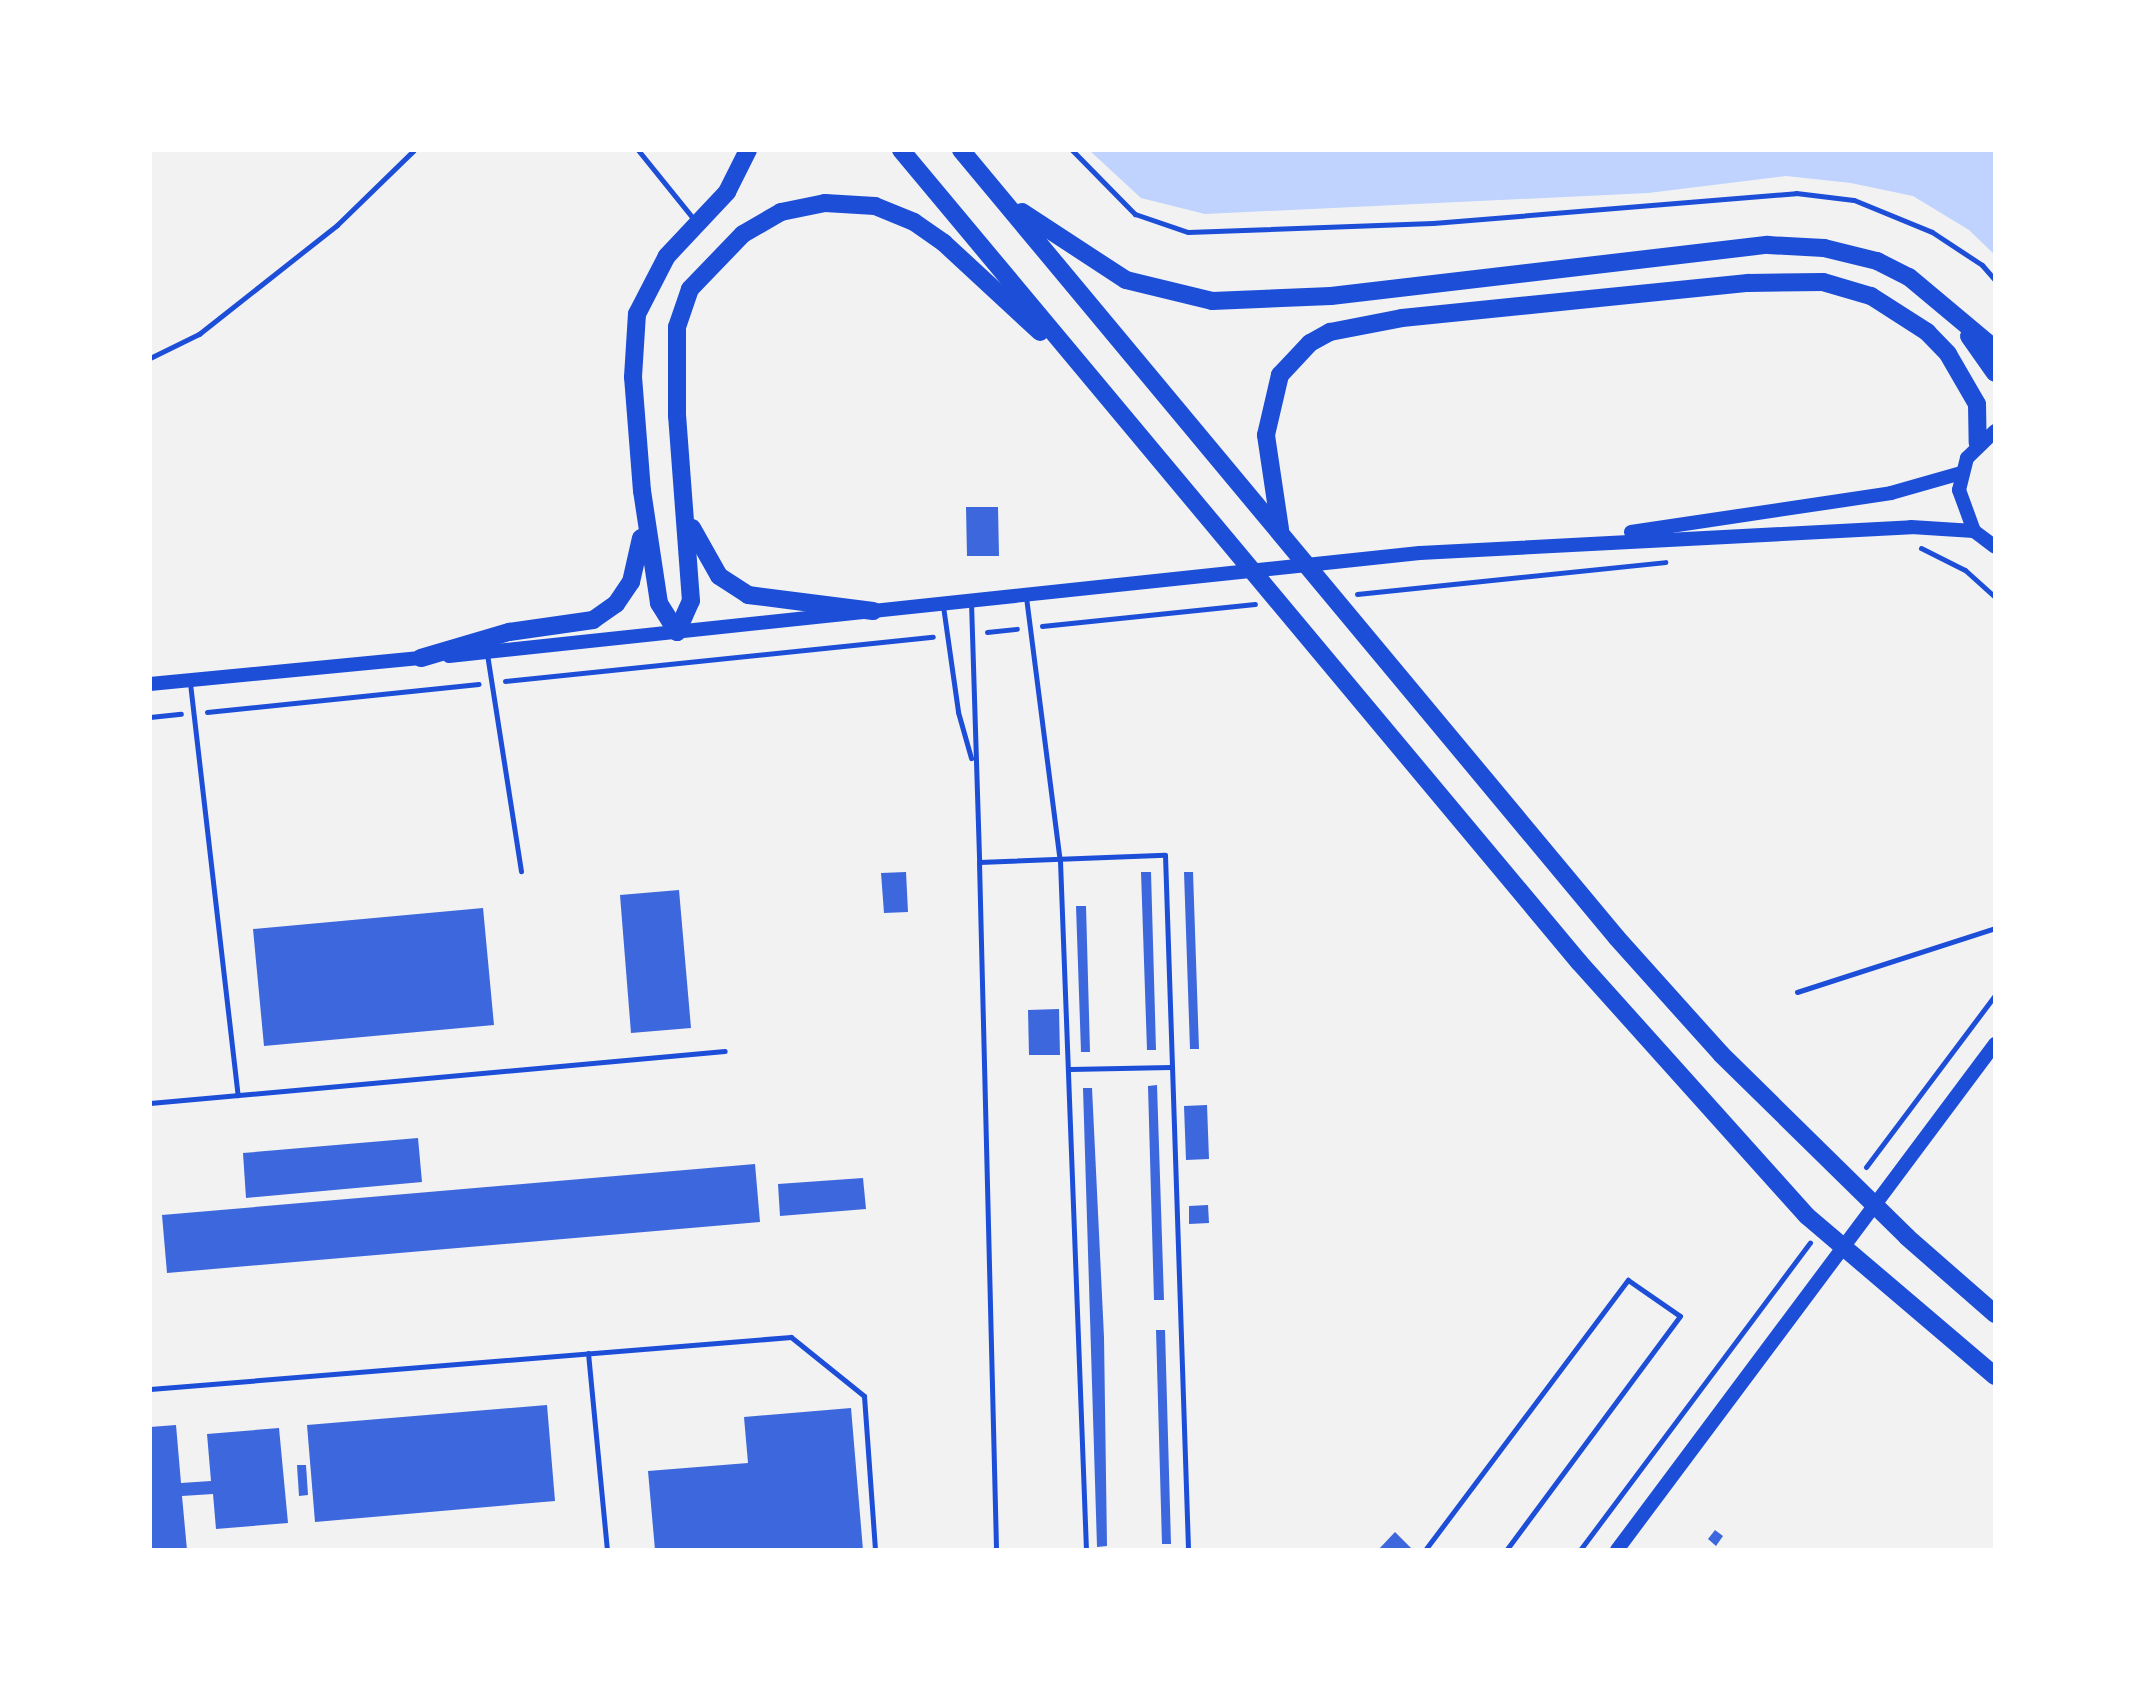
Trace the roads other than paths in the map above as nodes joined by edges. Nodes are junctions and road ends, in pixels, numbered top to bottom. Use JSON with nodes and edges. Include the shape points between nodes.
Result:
{"nodes":[{"id":1,"x":638,"y":150,"type":"edge"},
{"id":2,"x":748,"y":150,"type":"edge"},
{"id":3,"x":901,"y":150,"type":"edge"},
{"id":4,"x":961,"y":150,"type":"edge"},
{"id":5,"x":1003,"y":200,"type":"junction"},
{"id":6,"x":696,"y":223,"type":"junction"},
{"id":7,"x":1935,"y":295,"type":"junction"},
{"id":8,"x":1995,"y":349,"type":"edge"},
{"id":9,"x":1995,"y":373,"type":"edge"},
{"id":10,"x":1090,"y":377,"type":"junction"},
{"id":11,"x":1995,"y":431,"type":"edge"},
{"id":12,"x":1978,"y":443,"type":"junction"},
{"id":13,"x":1961,"y":473,"type":"junction"},
{"id":14,"x":682,"y":490,"type":"junction"},
{"id":15,"x":642,"y":491,"type":"junction"},
{"id":16,"x":1974,"y":531,"type":"junction"},
{"id":17,"x":1282,"y":535,"type":"junction"},
{"id":18,"x":1548,"y":544,"type":"junction"},
{"id":19,"x":1995,"y":547,"type":"edge"},
{"id":20,"x":1026,"y":596,"type":"junction"},
{"id":21,"x":971,"y":601,"type":"junction"},
{"id":22,"x":943,"y":604,"type":"junction"},
{"id":23,"x":873,"y":611,"type":"junction"},
{"id":24,"x":677,"y":632,"type":"junction"},
{"id":25,"x":487,"y":653,"type":"junction"},
{"id":26,"x":421,"y":658,"type":"junction"},
{"id":27,"x":190,"y":680,"type":"junction"},
{"id":28,"x":150,"y":684,"type":"edge"},
{"id":29,"x":972,"y":762,"type":"junction"},
{"id":30,"x":1060,"y":861,"type":"junction"},
{"id":31,"x":979,"y":862,"type":"junction"},
{"id":32,"x":521,"y":871,"type":"dead end"},
{"id":33,"x":1995,"y":928,"type":"edge"},
{"id":34,"x":1797,"y":992,"type":"dead end"},
{"id":35,"x":1995,"y":1044,"type":"edge"},
{"id":36,"x":725,"y":1051,"type":"dead end"},
{"id":37,"x":1171,"y":1067,"type":"junction"},
{"id":38,"x":1070,"y":1069,"type":"junction"},
{"id":39,"x":238,"y":1095,"type":"junction"},
{"id":40,"x":150,"y":1103,"type":"edge"},
{"id":41,"x":1995,"y":1314,"type":"edge"},
{"id":42,"x":588,"y":1353,"type":"junction"},
{"id":43,"x":1995,"y":1376,"type":"edge"},
{"id":44,"x":150,"y":1389,"type":"edge"},
{"id":45,"x":607,"y":1550,"type":"edge"},
{"id":46,"x":875,"y":1550,"type":"edge"},
{"id":47,"x":996,"y":1550,"type":"edge"},
{"id":48,"x":1086,"y":1550,"type":"edge"},
{"id":49,"x":1188,"y":1550,"type":"edge"},
{"id":50,"x":1425,"y":1550,"type":"edge"},
{"id":51,"x":1506,"y":1550,"type":"edge"},
{"id":52,"x":1617,"y":1550,"type":"edge"}],
"edges":[{"from":1,"to":6,"type":"lane"},
{"from":2,"to":6,"type":"main road","via":[[727,192]]},
{"from":3,"to":10,"type":"main road"},
{"from":4,"to":5,"type":"main road"},
{"from":5,"to":7,"type":"main road","via":[[1126,280],[1212,301],[1331,296],[1768,245],[1824,248],[1877,261]]},
{"from":5,"to":17,"type":"main road"},
{"from":6,"to":15,"type":"main road","via":[[667,256],[637,314],[633,377]]},
{"from":7,"to":8,"type":"main road"},
{"from":7,"to":9,"type":"main road"},
{"from":10,"to":14,"type":"main road","via":[[944,243],[914,222],[875,206],[825,203],[781,212],[714,259],[685,302],[677,327],[675,370]]},
{"from":10,"to":43,"type":"main road","via":[[1558,938],[1807,1216]]},
{"from":11,"to":12,"type":"street"},
{"from":12,"to":13,"type":"street"},
{"from":12,"to":17,"type":"main road","via":[[1977,404],[1948,354],[1927,332],[1871,296],[1823,282],[1748,283],[1402,318],[1330,332],[1310,343],[1280,375],[1266,435]]},
{"from":13,"to":16,"type":"street","via":[[1961,503]]},
{"from":13,"to":18,"type":"street","via":[[1878,495]]},
{"from":14,"to":23,"type":"main road","via":[[703,555],[719,576],[748,595]]},
{"from":14,"to":24,"type":"main road","via":[[691,601]]},
{"from":15,"to":24,"type":"main road","via":[[659,603]]},
{"from":15,"to":26,"type":"main road","via":[[640,558],[616,604],[593,620],[509,632]]},
{"from":16,"to":18,"type":"street","via":[[1911,527]]},
{"from":16,"to":19,"type":"street"},
{"from":17,"to":41,"type":"main road","via":[[1342,599],[1617,938],[1721,1054],[1907,1237]]},
{"from":18,"to":20,"type":"street"},
{"from":20,"to":21,"type":"street"},
{"from":20,"to":30,"type":"lane"},
{"from":21,"to":22,"type":"street"},
{"from":21,"to":29,"type":"lane","via":[[978,710]]},
{"from":22,"to":23,"type":"street"},
{"from":22,"to":29,"type":"lane","via":[[958,712]]},
{"from":23,"to":24,"type":"street"},
{"from":24,"to":25,"type":"street"},
{"from":25,"to":26,"type":"street"},
{"from":25,"to":32,"type":"lane"},
{"from":26,"to":27,"type":"street"},
{"from":27,"to":28,"type":"street"},
{"from":27,"to":39,"type":"lane"},
{"from":29,"to":31,"type":"lane"},
{"from":30,"to":31,"type":"lane"},
{"from":30,"to":37,"type":"lane","via":[[1165,855]]},
{"from":30,"to":38,"type":"lane"},
{"from":31,"to":47,"type":"lane"},
{"from":33,"to":34,"type":"lane"},
{"from":35,"to":52,"type":"street"},
{"from":36,"to":39,"type":"lane"},
{"from":37,"to":38,"type":"lane"},
{"from":37,"to":49,"type":"lane"},
{"from":38,"to":48,"type":"lane"},
{"from":39,"to":40,"type":"lane"},
{"from":42,"to":44,"type":"lane"},
{"from":42,"to":45,"type":"lane"},
{"from":42,"to":46,"type":"lane","via":[[791,1337],[864,1396]]},
{"from":50,"to":51,"type":"lane","via":[[1628,1280],[1680,1316]]}]}
